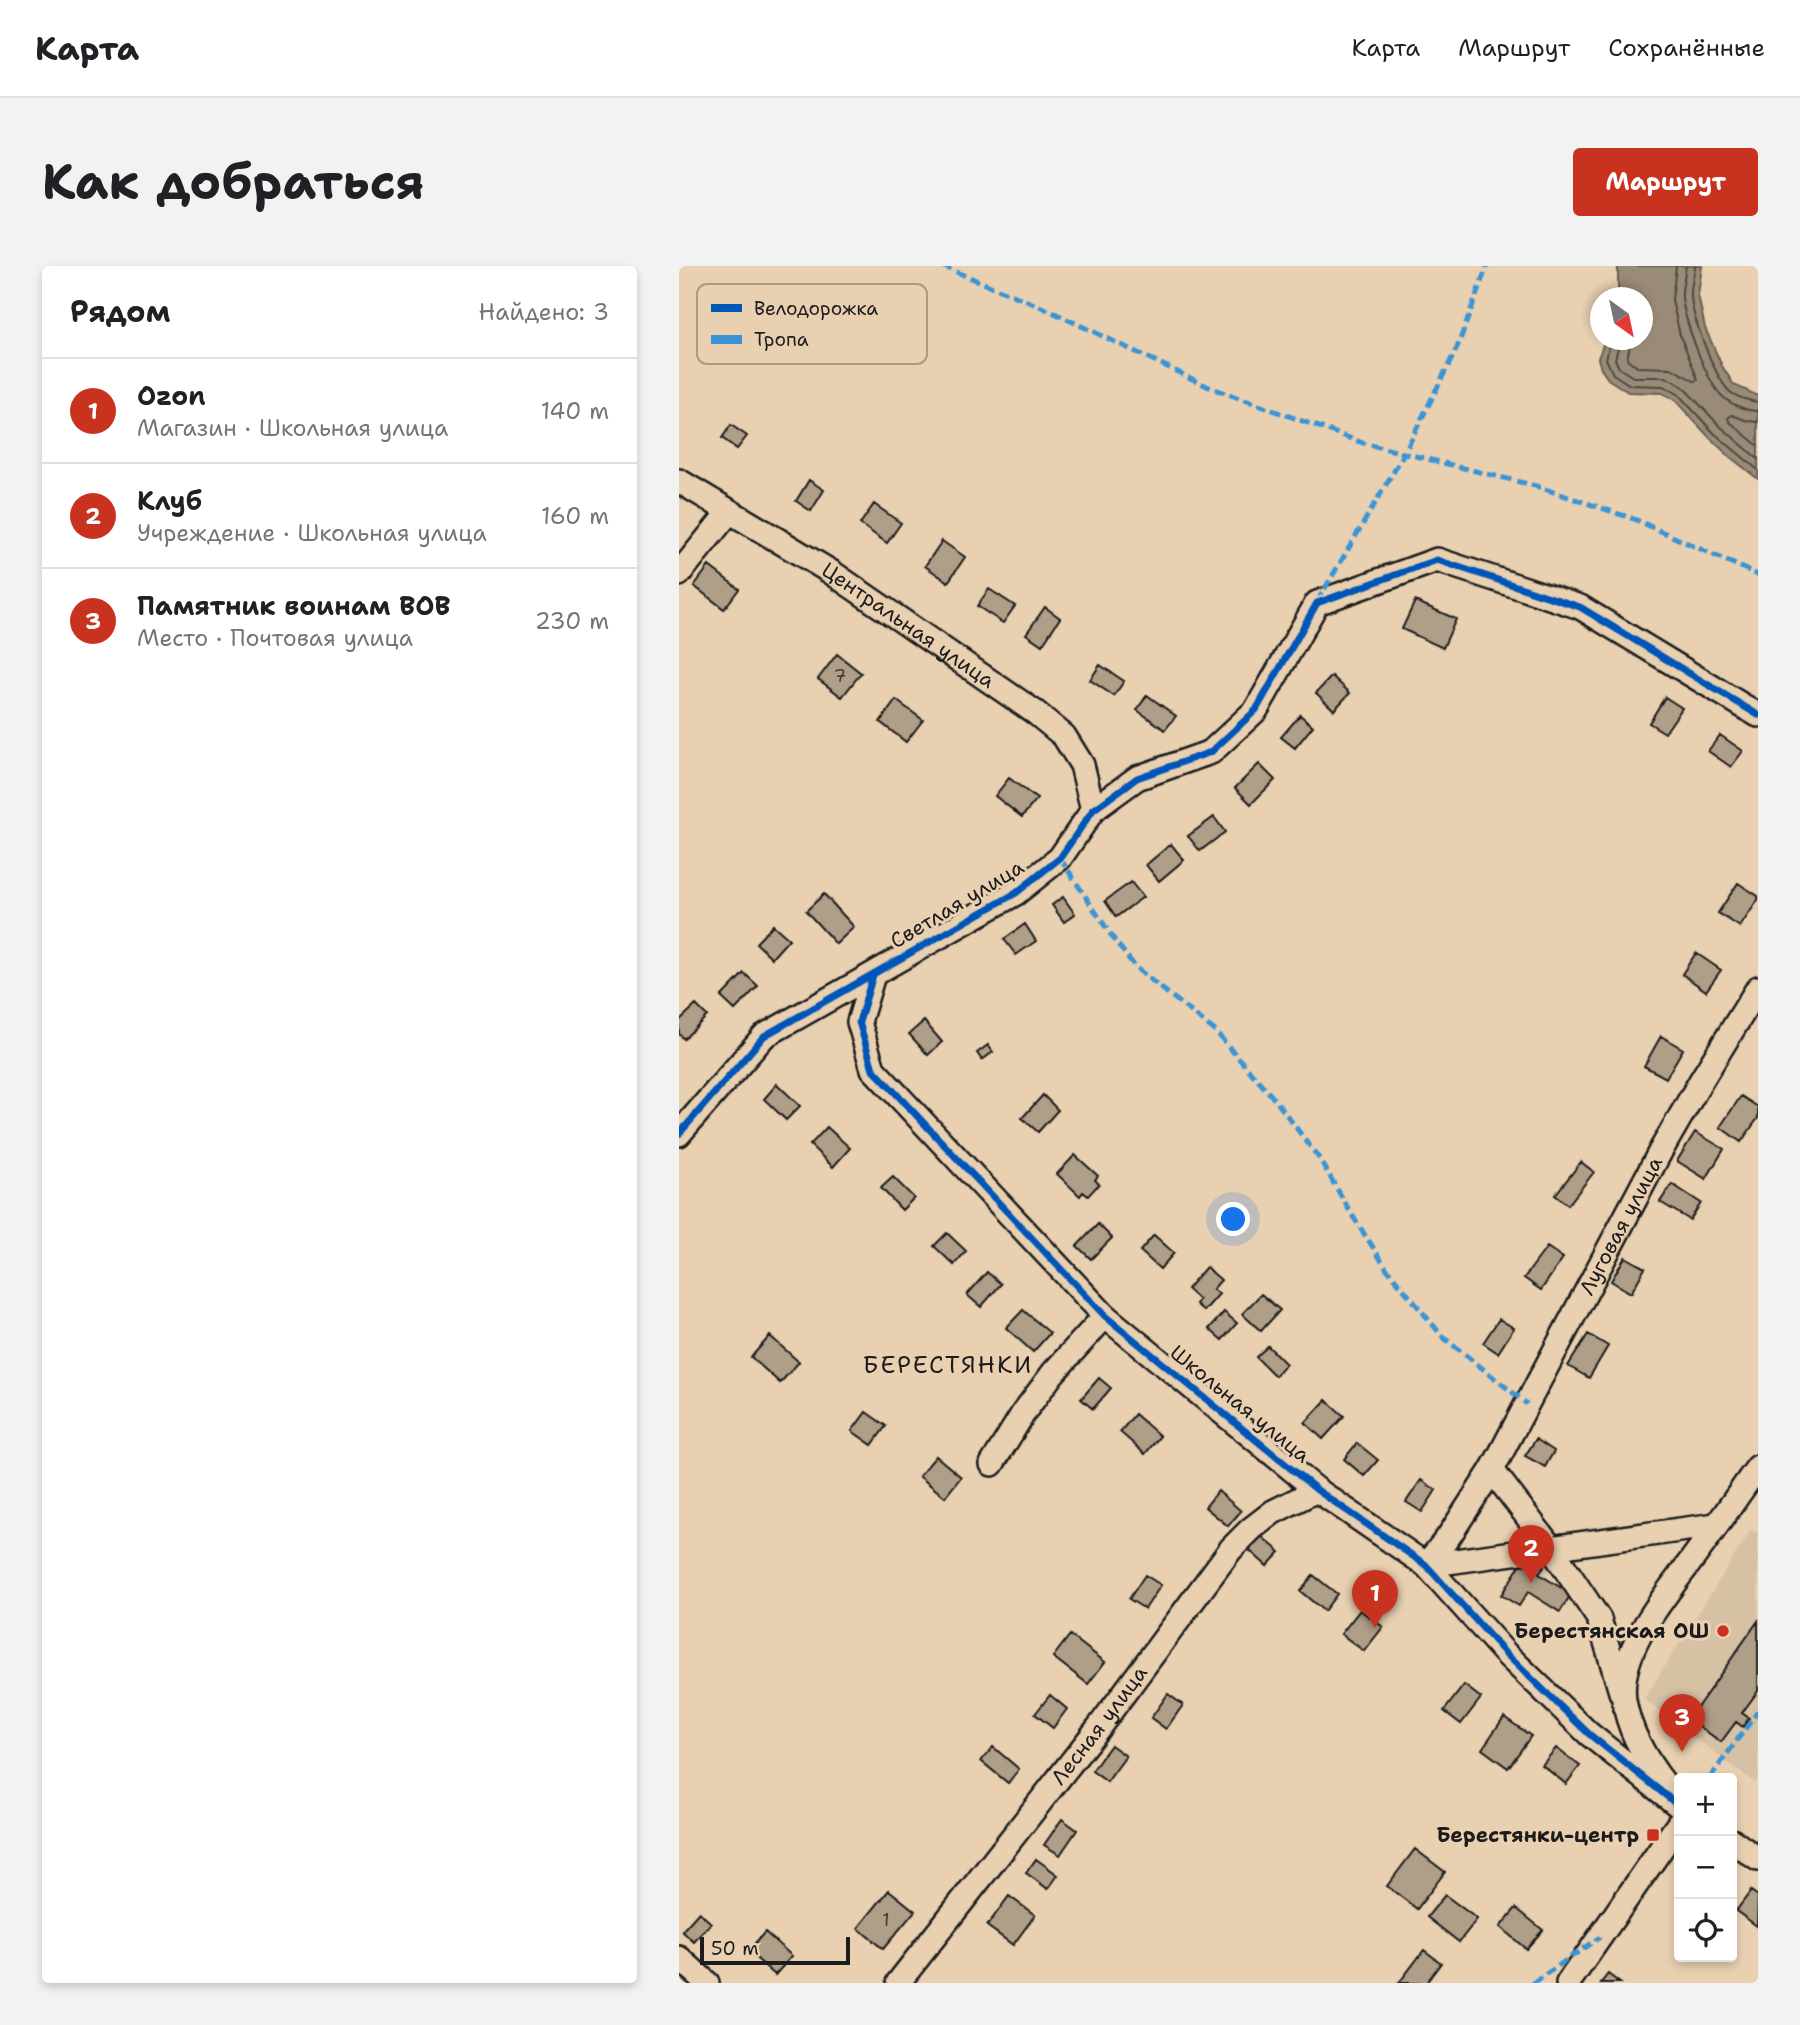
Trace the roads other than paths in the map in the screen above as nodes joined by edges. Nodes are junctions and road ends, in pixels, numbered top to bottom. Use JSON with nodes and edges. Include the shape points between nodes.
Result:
{"nodes":[{"id":1,"x":679,"y":481,"type":"edge"},
{"id":2,"x":729,"y":512,"type":"junction"},
{"id":3,"x":679,"y":574,"type":"edge"},
{"id":4,"x":1758,"y":715,"type":"edge"},
{"id":5,"x":1093,"y":810,"type":"junction"},
{"id":6,"x":873,"y":975,"type":"junction"},
{"id":7,"x":1758,"y":988,"type":"edge"},
{"id":8,"x":679,"y":1133,"type":"edge"},
{"id":9,"x":1105,"y":1316,"type":"junction"},
{"id":10,"x":992,"y":1464,"type":"dead end"},
{"id":11,"x":1758,"y":1467,"type":"edge"},
{"id":12,"x":1492,"y":1470,"type":"junction"},
{"id":13,"x":1317,"y":1490,"type":"junction"},
{"id":14,"x":1716,"y":1525,"type":"junction"},
{"id":15,"x":1552,"y":1549,"type":"junction"},
{"id":16,"x":1426,"y":1565,"type":"junction"},
{"id":17,"x":1624,"y":1699,"type":"junction"},
{"id":18,"x":1674,"y":1797,"type":"edge"},
{"id":19,"x":1674,"y":1800,"type":"edge"},
{"id":20,"x":1674,"y":1830,"type":"edge"},
{"id":21,"x":1737,"y":1844,"type":"edge"},
{"id":22,"x":1758,"y":1858,"type":"edge"},
{"id":23,"x":679,"y":1958,"type":"edge"},
{"id":24,"x":707,"y":1983,"type":"edge"},
{"id":25,"x":898,"y":1983,"type":"edge"},
{"id":26,"x":1568,"y":1983,"type":"edge"}],
"edges":[{"from":1,"to":2,"type":"street","name":"Центральная улица"},
{"from":2,"to":3,"type":"street"},
{"from":2,"to":5,"type":"street","name":"Центральная улица","via":[[831,572],[1036,713],[1064,736],[1082,765]]},
{"from":4,"to":5,"type":"street","name":"Светлая улица","via":[[1580,607],[1437,561],[1317,603],[1256,709],[1212,752],[1137,778]]},
{"from":5,"to":6,"type":"street","name":"Светлая улица","via":[[1060,858],[1016,893]]},
{"from":6,"to":8,"type":"street","name":"Светлая улица","via":[[764,1036]]},
{"from":6,"to":9,"type":"street","name":"Школьная улица","via":[[859,1023],[873,1069]]},
{"from":7,"to":12,"type":"street","name":"Луговая улица","via":[[1660,1152]]},
{"from":9,"to":10,"type":"street","via":[[1053,1373]]},
{"from":9,"to":13,"type":"street","name":"Школьная улица"},
{"from":11,"to":14,"type":"street"},
{"from":12,"to":15,"type":"street"},
{"from":12,"to":16,"type":"street","name":"Луговая улица"},
{"from":13,"to":16,"type":"street","name":"Школьная улица"},
{"from":13,"to":25,"type":"street","name":"Лесная улица","via":[[1273,1512],[1231,1549],[1099,1727]]},
{"from":14,"to":15,"type":"street"},
{"from":14,"to":17,"type":"street","via":[[1636,1642],[1625,1673]]},
{"from":15,"to":16,"type":"street"},
{"from":15,"to":17,"type":"street","via":[[1598,1619]]},
{"from":16,"to":19,"type":"street","name":"Школьная улица","via":[[1505,1653],[1589,1734]]},
{"from":17,"to":18,"type":"street","via":[[1643,1751]]},
{"from":20,"to":26,"type":"street"},
{"from":21,"to":22,"type":"street"},
{"from":23,"to":24,"type":"street"}]}
